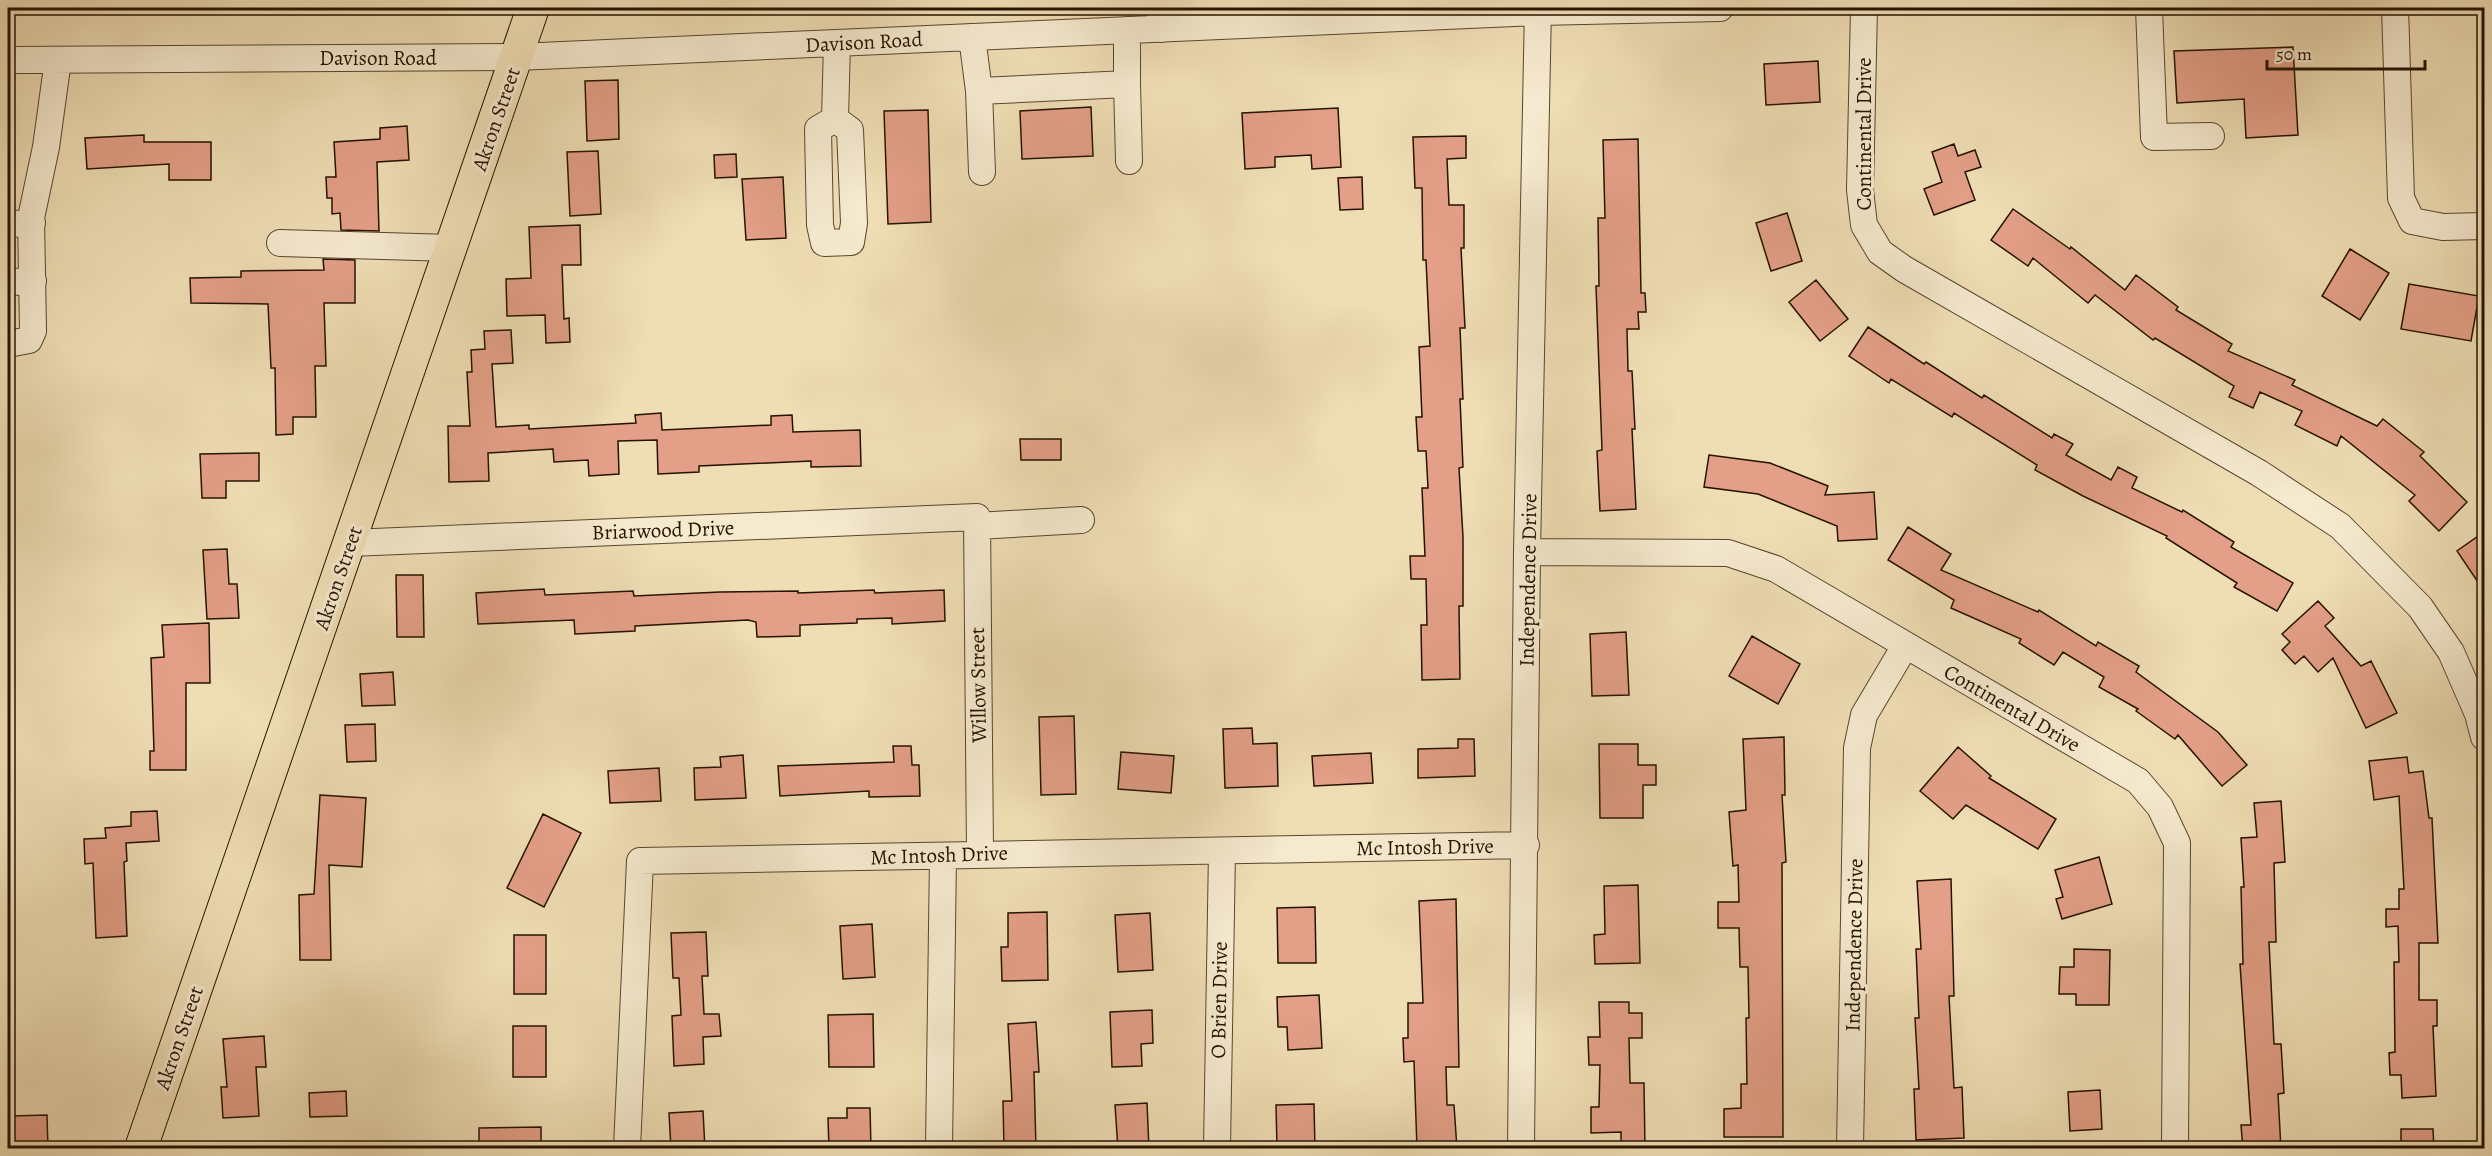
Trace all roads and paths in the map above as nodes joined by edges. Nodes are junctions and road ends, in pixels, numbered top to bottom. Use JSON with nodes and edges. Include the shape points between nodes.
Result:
{"nodes":[{"id":1,"x":533,"y":8,"type":"edge"},
{"id":2,"x":1720,"y":8,"type":"edge"},
{"id":3,"x":1864,"y":8,"type":"edge"},
{"id":4,"x":2149,"y":8,"type":"edge"},
{"id":5,"x":2394,"y":8,"type":"edge"},
{"id":6,"x":1538,"y":10,"type":"edge"},
{"id":7,"x":1365,"y":14,"type":"edge"},
{"id":8,"x":1283,"y":15,"type":"edge"},
{"id":9,"x":1161,"y":18,"type":"edge"},
{"id":10,"x":1127,"y":30,"type":"junction"},
{"id":11,"x":972,"y":37,"type":"junction"},
{"id":12,"x":837,"y":43,"type":"junction"},
{"id":13,"x":517,"y":57,"type":"junction"},
{"id":14,"x":8,"y":60,"type":"edge"},
{"id":15,"x":58,"y":60,"type":"junction"},
{"id":16,"x":1127,"y":84,"type":"junction"},
{"id":17,"x":979,"y":91,"type":"junction"},
{"id":18,"x":835,"y":119,"type":"dead end"},
{"id":19,"x":2211,"y":136,"type":"dead end"},
{"id":20,"x":1129,"y":161,"type":"dead end"},
{"id":21,"x":982,"y":172,"type":"dead end"},
{"id":22,"x":20,"y":223,"type":"edge"},
{"id":23,"x":2484,"y":226,"type":"edge"},
{"id":24,"x":280,"y":243,"type":"dead end"},
{"id":25,"x":452,"y":248,"type":"junction"},
{"id":26,"x":20,"y":282,"type":"edge"},
{"id":27,"x":8,"y":344,"type":"edge"},
{"id":28,"x":1081,"y":520,"type":"dead end"},
{"id":29,"x":977,"y":521,"type":"junction"},
{"id":30,"x":350,"y":543,"type":"junction"},
{"id":31,"x":1527,"y":552,"type":"junction"},
{"id":32,"x":1905,"y":646,"type":"junction"},
{"id":33,"x":2484,"y":737,"type":"edge"},
{"id":34,"x":1526,"y":845,"type":"junction"},
{"id":35,"x":1222,"y":851,"type":"junction"},
{"id":36,"x":980,"y":853,"type":"junction"},
{"id":37,"x":943,"y":856,"type":"junction"},
{"id":38,"x":141,"y":1149,"type":"edge"},
{"id":39,"x":627,"y":1149,"type":"edge"},
{"id":40,"x":939,"y":1149,"type":"edge"},
{"id":41,"x":1217,"y":1149,"type":"edge"},
{"id":42,"x":1521,"y":1149,"type":"edge"},
{"id":43,"x":1850,"y":1149,"type":"edge"},
{"id":44,"x":2175,"y":1149,"type":"edge"}],
"edges":[{"from":1,"to":13,"type":"main road","name":"Akron Street"},
{"from":2,"to":6,"type":"street","name":"Davison Road"},
{"from":3,"to":33,"type":"street","name":"Continental Drive","via":[[1860,190],[1864,225],[1880,252],[2259,473],[2340,526],[2420,607],[2451,652]]},
{"from":4,"to":19,"type":"street","via":[[2154,137]]},
{"from":5,"to":23,"type":"street","via":[[2401,198],[2412,221]]},
{"from":6,"to":7,"type":"street","name":"Davison Road"},
{"from":6,"to":31,"type":"street","name":"Independence Drive"},
{"from":7,"to":8,"type":"street","name":"Davison Road"},
{"from":8,"to":9,"type":"street","name":"Davison Road"},
{"from":9,"to":10,"type":"street","name":"Davison Road"},
{"from":10,"to":11,"type":"street","name":"Davison Road"},
{"from":10,"to":16,"type":"street"},
{"from":11,"to":12,"type":"street","name":"Davison Road"},
{"from":11,"to":17,"type":"street"},
{"from":12,"to":13,"type":"street","name":"Davison Road"},
{"from":12,"to":18,"type":"street"},
{"from":13,"to":15,"type":"street","name":"Davison Road"},
{"from":13,"to":25,"type":"main road","name":"Akron Street"},
{"from":14,"to":15,"type":"street","name":"Davison Road"},
{"from":15,"to":22,"type":"street","via":[[46,147]]},
{"from":16,"to":17,"type":"street"},
{"from":16,"to":20,"type":"street"},
{"from":17,"to":21,"type":"street"},
{"from":22,"to":26,"type":"street"},
{"from":24,"to":25,"type":"street"},
{"from":25,"to":30,"type":"main road","name":"Akron Street"},
{"from":26,"to":27,"type":"street","via":[[33,331],[29,340]]},
{"from":28,"to":29,"type":"street","name":"Briarwood Drive"},
{"from":29,"to":30,"type":"street","name":"Briarwood Drive"},
{"from":29,"to":36,"type":"street","name":"Willow Street"},
{"from":30,"to":38,"type":"main road","name":"Akron Street"},
{"from":31,"to":32,"type":"street","name":"Continental Drive","via":[[1728,553],[1776,569]]},
{"from":31,"to":34,"type":"street","name":"Independence Drive"},
{"from":32,"to":43,"type":"street","name":"Independence Drive","via":[[1864,715],[1857,748]]},
{"from":32,"to":44,"type":"street","name":"Continental Drive","via":[[2138,781],[2160,807],[2177,843]]},
{"from":34,"to":35,"type":"street","name":"Mc Intosh Drive"},
{"from":34,"to":42,"type":"street","name":"Independence Drive"},
{"from":35,"to":36,"type":"street","name":"Mc Intosh Drive"},
{"from":35,"to":41,"type":"street","name":"O Brien Drive"},
{"from":36,"to":37,"type":"street","name":"Mc Intosh Drive"},
{"from":37,"to":39,"type":"street","name":"Mc Intosh Drive","via":[[640,861]]},
{"from":37,"to":40,"type":"street"}]}
